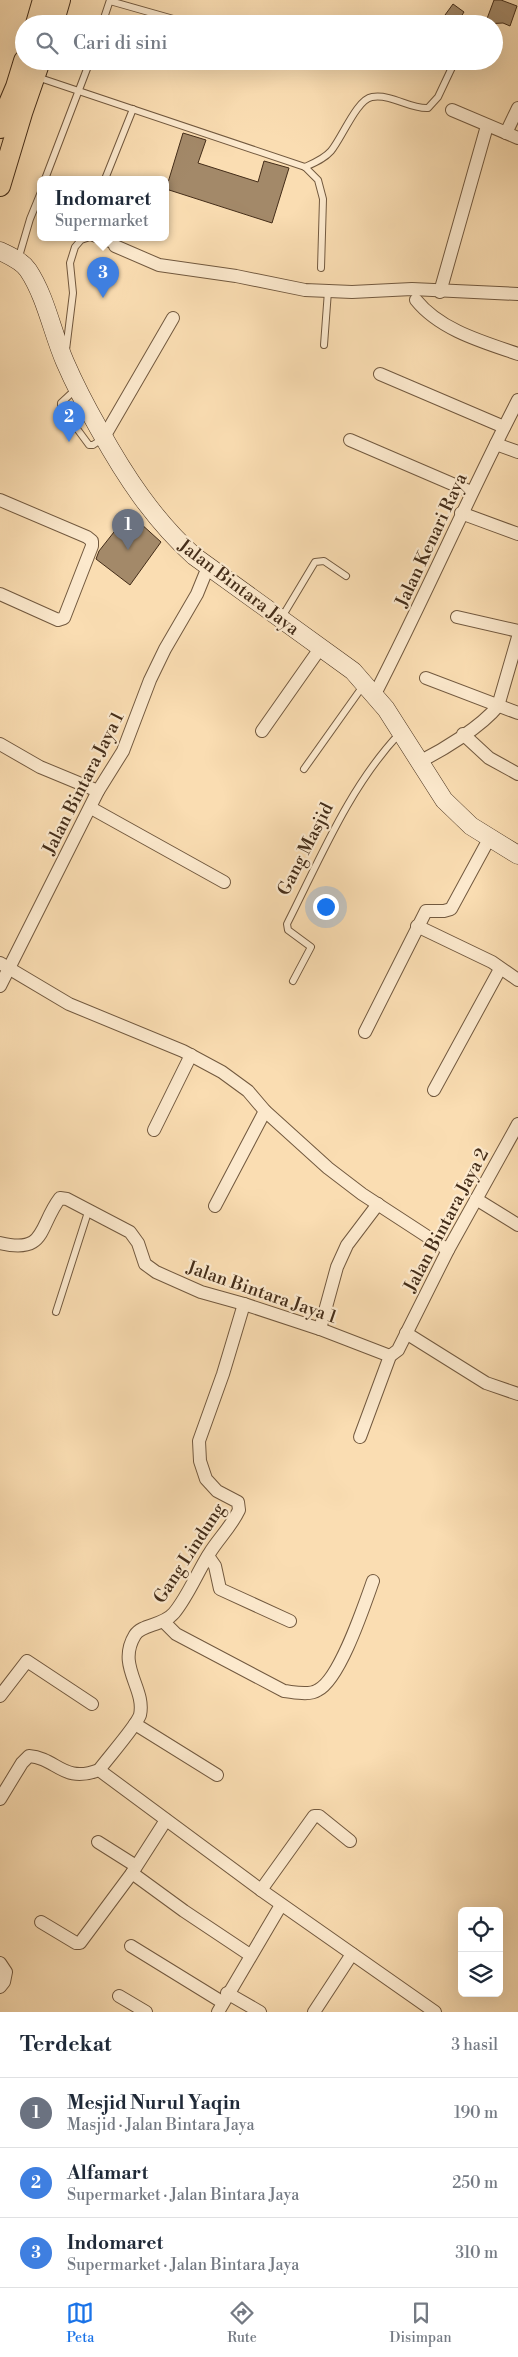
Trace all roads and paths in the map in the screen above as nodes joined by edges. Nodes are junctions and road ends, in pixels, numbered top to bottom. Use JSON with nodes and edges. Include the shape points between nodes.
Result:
{"nodes":[{"id":1,"x":44,"y":0,"type":"edge"},
{"id":2,"x":60,"y":0,"type":"edge"},
{"id":3,"x":110,"y":0,"type":"edge"},
{"id":4,"x":40,"y":15,"type":"edge"},
{"id":5,"x":56,"y":15,"type":"edge"},
{"id":6,"x":105,"y":15,"type":"edge"},
{"id":7,"x":161,"y":15,"type":"edge"},
{"id":8,"x":87,"y":70,"type":"edge"},
{"id":9,"x":451,"y":70,"type":"edge"},
{"id":10,"x":30,"y":72,"type":"edge"},
{"id":11,"x":80,"y":90,"type":"junction"},
{"id":12,"x":518,"y":108,"type":"edge"},
{"id":13,"x":133,"y":109,"type":"junction"},
{"id":14,"x":452,"y":110,"type":"dead end"},
{"id":15,"x":487,"y":126,"type":"junction"},
{"id":16,"x":0,"y":127,"type":"edge"},
{"id":17,"x":512,"y":136,"type":"edge"},
{"id":18,"x":0,"y":144,"type":"edge"},
{"id":19,"x":304,"y":167,"type":"junction"},
{"id":20,"x":46,"y":176,"type":"edge"},
{"id":21,"x":106,"y":176,"type":"edge"},
{"id":22,"x":0,"y":186,"type":"edge"},
{"id":23,"x":37,"y":200,"type":"edge"},
{"id":24,"x":79,"y":241,"type":"edge"},
{"id":25,"x":101,"y":241,"type":"edge"},
{"id":26,"x":115,"y":246,"type":"joint"},
{"id":27,"x":0,"y":251,"type":"edge"},
{"id":28,"x":18,"y":260,"type":"junction"},
{"id":29,"x":322,"y":268,"type":"dead end"},
{"id":30,"x":328,"y":291,"type":"junction"},
{"id":31,"x":440,"y":292,"type":"junction"},
{"id":32,"x":518,"y":294,"type":"edge"},
{"id":33,"x":416,"y":300,"type":"dead end"},
{"id":34,"x":173,"y":318,"type":"dead end"},
{"id":35,"x":324,"y":345,"type":"dead end"},
{"id":36,"x":518,"y":354,"type":"edge"},
{"id":37,"x":65,"y":362,"type":"junction"},
{"id":38,"x":380,"y":374,"type":"dead end"},
{"id":39,"x":518,"y":400,"type":"edge"},
{"id":40,"x":504,"y":427,"type":"junction"},
{"id":41,"x":104,"y":438,"type":"junction"},
{"id":42,"x":350,"y":440,"type":"dead end"},
{"id":43,"x":496,"y":444,"type":"junction"},
{"id":44,"x":518,"y":452,"type":"edge"},
{"id":45,"x":471,"y":492,"type":"junction"},
{"id":46,"x":0,"y":500,"type":"edge"},
{"id":47,"x":461,"y":513,"type":"junction"},
{"id":48,"x":518,"y":534,"type":"edge"},
{"id":49,"x":208,"y":567,"type":"junction"},
{"id":50,"x":346,"y":576,"type":"dead end"},
{"id":51,"x":0,"y":594,"type":"edge"},
{"id":52,"x":457,"y":616,"type":"dead end"},
{"id":53,"x":281,"y":618,"type":"junction"},
{"id":54,"x":518,"y":631,"type":"edge"},
{"id":55,"x":518,"y":637,"type":"edge"},
{"id":56,"x":321,"y":647,"type":"junction"},
{"id":57,"x":426,"y":678,"type":"dead end"},
{"id":58,"x":371,"y":689,"type":"junction"},
{"id":59,"x":498,"y":706,"type":"junction"},
{"id":60,"x":518,"y":713,"type":"edge"},
{"id":61,"x":262,"y":731,"type":"dead end"},
{"id":62,"x":401,"y":733,"type":"junction"},
{"id":63,"x":463,"y":734,"type":"junction"},
{"id":64,"x":0,"y":744,"type":"edge"},
{"id":65,"x":419,"y":762,"type":"junction"},
{"id":66,"x":304,"y":769,"type":"dead end"},
{"id":67,"x":518,"y":774,"type":"edge"},
{"id":68,"x":98,"y":791,"type":"junction"},
{"id":69,"x":91,"y":808,"type":"junction"},
{"id":70,"x":489,"y":839,"type":"junction"},
{"id":71,"x":518,"y":855,"type":"edge"},
{"id":72,"x":224,"y":882,"type":"dead end"},
{"id":73,"x":417,"y":926,"type":"junction"},
{"id":74,"x":5,"y":966,"type":"edge"},
{"id":75,"x":500,"y":969,"type":"junction"},
{"id":76,"x":518,"y":980,"type":"edge"},
{"id":77,"x":293,"y":981,"type":"dead end"},
{"id":78,"x":0,"y":986,"type":"edge"},
{"id":79,"x":365,"y":1032,"type":"dead end"},
{"id":80,"x":191,"y":1055,"type":"junction"},
{"id":81,"x":434,"y":1090,"type":"dead end"},
{"id":82,"x":265,"y":1111,"type":"junction"},
{"id":83,"x":518,"y":1124,"type":"edge"},
{"id":84,"x":154,"y":1130,"type":"dead end"},
{"id":85,"x":476,"y":1199,"type":"junction"},
{"id":86,"x":378,"y":1204,"type":"junction"},
{"id":87,"x":215,"y":1206,"type":"dead end"},
{"id":88,"x":89,"y":1209,"type":"junction"},
{"id":89,"x":518,"y":1225,"type":"edge"},
{"id":90,"x":0,"y":1243,"type":"edge"},
{"id":91,"x":448,"y":1250,"type":"junction"},
{"id":92,"x":244,"y":1304,"type":"junction"},
{"id":93,"x":56,"y":1312,"type":"dead end"},
{"id":94,"x":320,"y":1329,"type":"junction"},
{"id":95,"x":406,"y":1333,"type":"junction"},
{"id":96,"x":390,"y":1356,"type":"junction"},
{"id":97,"x":518,"y":1394,"type":"edge"},
{"id":98,"x":360,"y":1437,"type":"dead end"},
{"id":99,"x":208,"y":1556,"type":"junction"},
{"id":100,"x":373,"y":1581,"type":"dead end"},
{"id":101,"x":290,"y":1621,"type":"dead end"},
{"id":102,"x":164,"y":1622,"type":"junction"},
{"id":103,"x":0,"y":1696,"type":"edge"},
{"id":104,"x":92,"y":1704,"type":"dead end"},
{"id":105,"x":135,"y":1724,"type":"junction"},
{"id":106,"x":99,"y":1770,"type":"junction"},
{"id":107,"x":217,"y":1775,"type":"dead end"},
{"id":108,"x":0,"y":1800,"type":"edge"},
{"id":109,"x":166,"y":1820,"type":"junction"},
{"id":110,"x":350,"y":1841,"type":"dead end"},
{"id":111,"x":98,"y":1842,"type":"dead end"},
{"id":112,"x":134,"y":1869,"type":"junction"},
{"id":113,"x":261,"y":1890,"type":"junction"},
{"id":114,"x":281,"y":1905,"type":"junction"},
{"id":115,"x":41,"y":1922,"type":"dead end"},
{"id":116,"x":131,"y":1946,"type":"dead end"},
{"id":117,"x":352,"y":1954,"type":"junction"},
{"id":118,"x":250,"y":1955,"type":"junction"},
{"id":119,"x":0,"y":1963,"type":"edge"},
{"id":120,"x":0,"y":1987,"type":"edge"},
{"id":121,"x":119,"y":1996,"type":"dead end"},
{"id":122,"x":222,"y":2002,"type":"edge"},
{"id":123,"x":146,"y":2012,"type":"edge"},
{"id":124,"x":260,"y":2012,"type":"edge"},
{"id":125,"x":314,"y":2012,"type":"edge"},
{"id":126,"x":435,"y":2012,"type":"edge"}],
"edges":[{"from":1,"to":4,"type":"highway"},
{"from":2,"to":5,"type":"main road"},
{"from":3,"to":6,"type":"lane"},
{"from":3,"to":7,"type":"lane"},
{"from":8,"to":11,"type":"lane"},
{"from":9,"to":19,"type":"lane","via":[[438,97],[428,108],[384,96],[369,97],[361,102],[330,151],[317,162]]},
{"from":10,"to":11,"type":"lane"},
{"from":10,"to":16,"type":"highway"},
{"from":10,"to":18,"type":"highway"},
{"from":10,"to":22,"type":"main road","via":[[22,113]]},
{"from":11,"to":13,"type":"lane"},
{"from":11,"to":20,"type":"lane"},
{"from":12,"to":17,"type":"street"},
{"from":13,"to":19,"type":"lane"},
{"from":13,"to":21,"type":"lane"},
{"from":14,"to":15,"type":"street"},
{"from":15,"to":17,"type":"street"},
{"from":15,"to":31,"type":"street"},
{"from":19,"to":29,"type":"lane","via":[[318,180],[323,198]]},
{"from":23,"to":28,"type":"lane"},
{"from":24,"to":37,"type":"lane","via":[[70,263],[73,293]]},
{"from":25,"to":26,"type":"lane"},
{"from":26,"to":30,"type":"street","via":[[159,265],[305,290]]},
{"from":27,"to":28,"type":"street","name":"Jalan Bintara Jaya"},
{"from":28,"to":37,"type":"street","name":"Jalan Bintara Jaya","via":[[27,269],[43,302]]},
{"from":30,"to":31,"type":"street","via":[[412,289]]},
{"from":30,"to":35,"type":"lane"},
{"from":31,"to":32,"type":"street"},
{"from":33,"to":36,"type":"street","via":[[439,321],[480,341]]},
{"from":34,"to":41,"type":"street"},
{"from":37,"to":41,"type":"street","name":"Jalan Bintara Jaya"},
{"from":38,"to":40,"type":"street"},
{"from":39,"to":40,"type":"street","name":"Jalan Kenari Raya"},
{"from":40,"to":43,"type":"street","name":"Jalan Kenari Raya"},
{"from":41,"to":49,"type":"street","name":"Jalan Bintara Jaya","via":[[149,510],[175,539]]},
{"from":42,"to":45,"type":"street"},
{"from":43,"to":44,"type":"street"},
{"from":43,"to":45,"type":"street","name":"Jalan Kenari Raya"},
{"from":45,"to":47,"type":"street","name":"Jalan Kenari Raya"},
{"from":46,"to":51,"type":"street","via":[[92,541],[64,618],[58,620]]},
{"from":47,"to":48,"type":"street"},
{"from":47,"to":58,"type":"street","name":"Jalan Kenari Raya","via":[[417,612]]},
{"from":49,"to":53,"type":"street","name":"Jalan Bintara Jaya"},
{"from":49,"to":68,"type":"street","name":"Jalan Bintara Jaya 1","via":[[197,594],[150,680],[123,750]]},
{"from":50,"to":53,"type":"lane","via":[[324,561],[314,562]]},
{"from":52,"to":54,"type":"street"},
{"from":53,"to":56,"type":"street","name":"Jalan Bintara Jaya"},
{"from":55,"to":59,"type":"street"},
{"from":56,"to":58,"type":"street","name":"Jalan Bintara Jaya"},
{"from":56,"to":61,"type":"street"},
{"from":57,"to":59,"type":"street"},
{"from":58,"to":62,"type":"street","name":"Jalan Bintara Jaya"},
{"from":58,"to":66,"type":"lane"},
{"from":59,"to":60,"type":"street"},
{"from":59,"to":63,"type":"street"},
{"from":62,"to":65,"type":"street","name":"Jalan Bintara Jaya"},
{"from":62,"to":77,"type":"lane","name":"Gang Masjid","via":[[385,749],[348,803],[287,924],[288,930],[311,947]]},
{"from":63,"to":65,"type":"street"},
{"from":63,"to":67,"type":"street","via":[[489,758]]},
{"from":64,"to":68,"type":"street","via":[[40,767]]},
{"from":65,"to":70,"type":"street","name":"Jalan Bintara Jaya","via":[[444,800]]},
{"from":68,"to":69,"type":"street","name":"Jalan Bintara Jaya 1"},
{"from":69,"to":72,"type":"street"},
{"from":69,"to":74,"type":"street","name":"Jalan Bintara Jaya 1"},
{"from":70,"to":71,"type":"street","name":"Jalan Bintara Jaya"},
{"from":70,"to":73,"type":"street","via":[[451,909],[426,911]]},
{"from":73,"to":75,"type":"street","via":[[492,962]]},
{"from":73,"to":79,"type":"street"},
{"from":74,"to":78,"type":"street","name":"Jalan Bintara Jaya 1"},
{"from":74,"to":80,"type":"street","via":[[69,1004]]},
{"from":75,"to":76,"type":"street"},
{"from":75,"to":81,"type":"street"},
{"from":80,"to":82,"type":"street","via":[[222,1072],[248,1092]]},
{"from":80,"to":84,"type":"street"},
{"from":82,"to":86,"type":"street","via":[[328,1168]]},
{"from":82,"to":87,"type":"street"},
{"from":83,"to":85,"type":"street","name":"Jalan Bintara Jaya 2"},
{"from":85,"to":89,"type":"street"},
{"from":85,"to":91,"type":"street","name":"Jalan Bintara Jaya 2"},
{"from":86,"to":91,"type":"street"},
{"from":86,"to":94,"type":"street","via":[[347,1246],[337,1267]]},
{"from":88,"to":90,"type":"street","name":"Jalan Bintara Jaya 1","via":[[60,1198],[36,1241],[26,1246]]},
{"from":88,"to":92,"type":"street","name":"Jalan Bintara Jaya 1","via":[[130,1232],[138,1243],[145,1264],[156,1272],[201,1292]]},
{"from":88,"to":93,"type":"lane"},
{"from":91,"to":95,"type":"street","name":"Jalan Bintara Jaya 2"},
{"from":92,"to":94,"type":"street","name":"Jalan Bintara Jaya 1"},
{"from":92,"to":99,"type":"street","name":"Gang Lindung","via":[[199,1441],[200,1461],[206,1479],[217,1490],[235,1498],[239,1505],[235,1518]]},
{"from":94,"to":96,"type":"street","name":"Jalan Bintara Jaya 1"},
{"from":95,"to":96,"type":"street","via":[[398,1350]]},
{"from":95,"to":97,"type":"street","via":[[486,1383]]},
{"from":96,"to":98,"type":"street"},
{"from":99,"to":101,"type":"street","via":[[215,1566],[220,1589]]},
{"from":99,"to":102,"type":"street","name":"Gang Lindung","via":[[177,1609]]},
{"from":100,"to":102,"type":"street","via":[[330,1681],[317,1692],[284,1691],[189,1642]]},
{"from":102,"to":105,"type":"street","name":"Gang Lindung","via":[[138,1630],[130,1645],[128,1665],[140,1705],[140,1717]]},
{"from":103,"to":104,"type":"street","via":[[27,1661]]},
{"from":105,"to":106,"type":"street"},
{"from":105,"to":107,"type":"street"},
{"from":106,"to":108,"type":"street","via":[[88,1774],[69,1774],[37,1756],[29,1756]]},
{"from":106,"to":109,"type":"street"},
{"from":109,"to":112,"type":"street"},
{"from":109,"to":113,"type":"street"},
{"from":110,"to":113,"type":"street","via":[[319,1816],[314,1816]]},
{"from":111,"to":112,"type":"street"},
{"from":112,"to":115,"type":"street","via":[[80,1943]]},
{"from":112,"to":118,"type":"street","via":[[184,1911]]},
{"from":113,"to":114,"type":"street"},
{"from":114,"to":117,"type":"street"},
{"from":114,"to":118,"type":"street"},
{"from":116,"to":122,"type":"street"},
{"from":117,"to":125,"type":"street"},
{"from":117,"to":126,"type":"street"},
{"from":118,"to":122,"type":"street"},
{"from":119,"to":120,"type":"street","via":[[6,1972]]},
{"from":121,"to":123,"type":"street"},
{"from":122,"to":124,"type":"street"}]}
